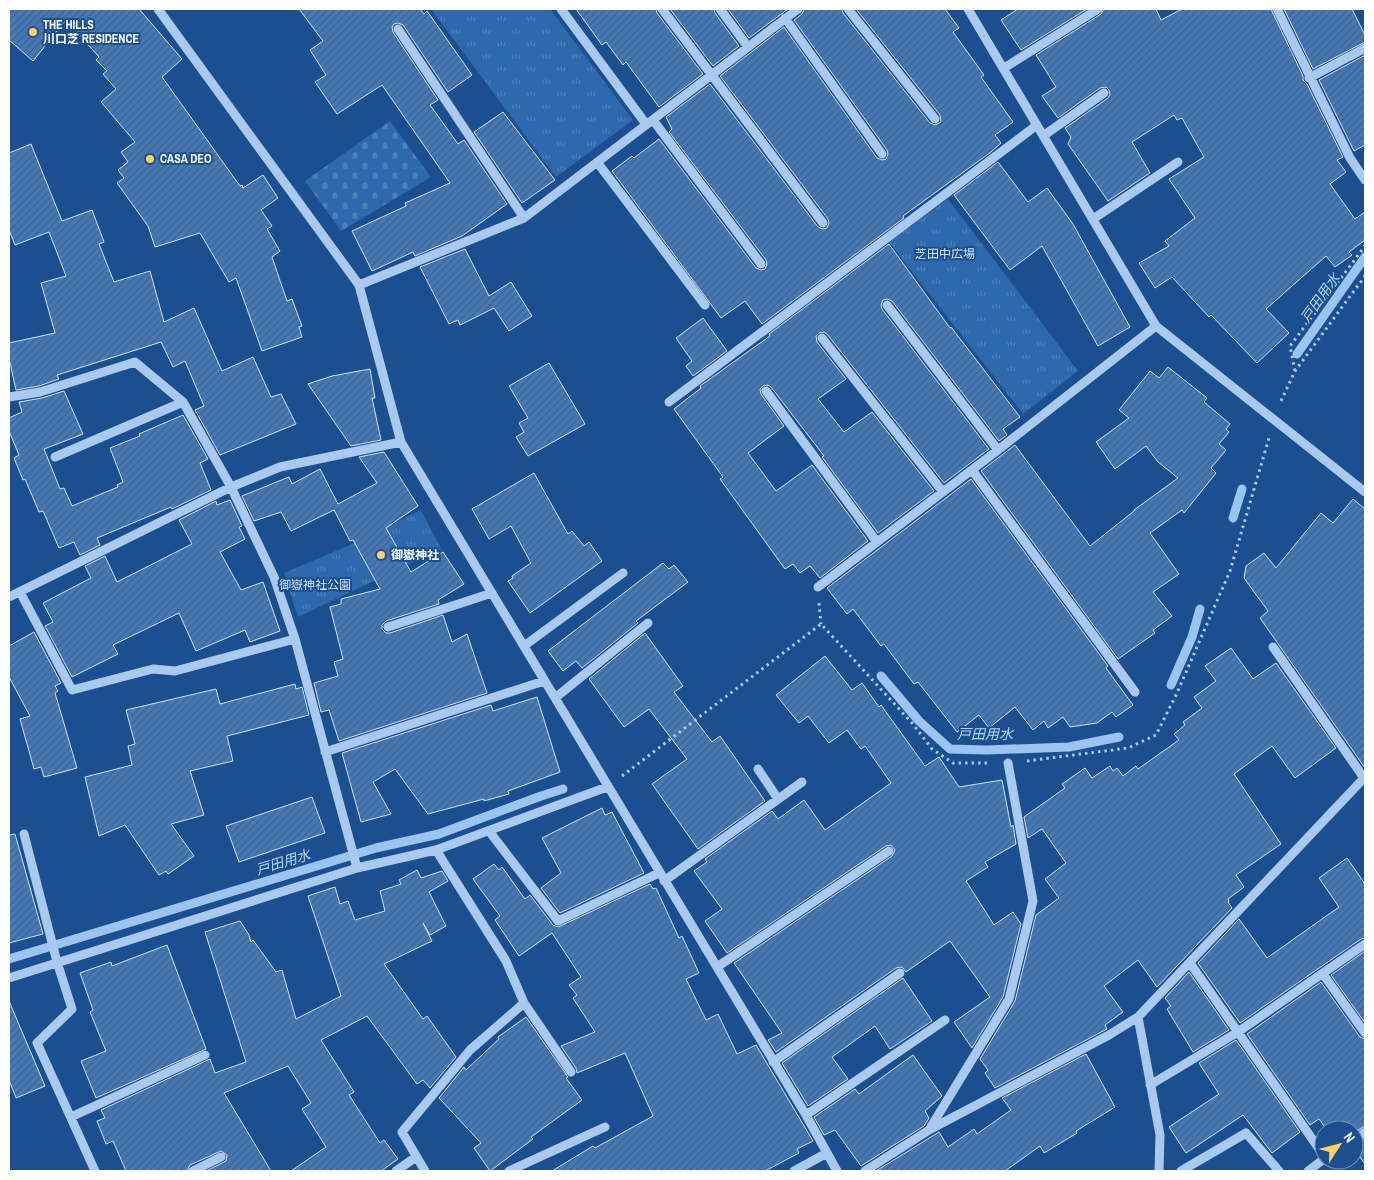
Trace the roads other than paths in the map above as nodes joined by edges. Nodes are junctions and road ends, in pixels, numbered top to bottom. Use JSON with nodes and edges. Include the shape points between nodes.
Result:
{"nodes":[{"id":1,"x":158,"y":9,"type":"edge"},
{"id":2,"x":561,"y":9,"type":"edge"},
{"id":3,"x":662,"y":9,"type":"edge"},
{"id":4,"x":720,"y":9,"type":"edge"},
{"id":5,"x":798,"y":9,"type":"edge"},
{"id":6,"x":848,"y":9,"type":"edge"},
{"id":7,"x":968,"y":9,"type":"edge"},
{"id":8,"x":1098,"y":9,"type":"edge"},
{"id":9,"x":1277,"y":9,"type":"edge"},
{"id":10,"x":785,"y":18,"type":"junction"},
{"id":11,"x":398,"y":29,"type":"dead end"},
{"id":12,"x":748,"y":47,"type":"junction"},
{"id":13,"x":1365,"y":48,"type":"edge"},
{"id":14,"x":1004,"y":68,"type":"junction"},
{"id":15,"x":711,"y":75,"type":"junction"},
{"id":16,"x":1309,"y":78,"type":"junction"},
{"id":17,"x":1104,"y":93,"type":"dead end"},
{"id":18,"x":935,"y":120,"type":"dead end"},
{"id":19,"x":650,"y":122,"type":"junction"},
{"id":20,"x":1037,"y":125,"type":"junction"},
{"id":21,"x":1043,"y":136,"type":"junction"},
{"id":22,"x":882,"y":154,"type":"dead end"},
{"id":23,"x":597,"y":162,"type":"junction"},
{"id":24,"x":1178,"y":162,"type":"dead end"},
{"id":25,"x":1365,"y":180,"type":"edge"},
{"id":26,"x":524,"y":218,"type":"junction"},
{"id":27,"x":1093,"y":219,"type":"junction"},
{"id":28,"x":823,"y":223,"type":"dead end"},
{"id":29,"x":761,"y":264,"type":"dead end"},
{"id":30,"x":359,"y":285,"type":"junction"},
{"id":31,"x":705,"y":305,"type":"dead end"},
{"id":32,"x":887,"y":305,"type":"dead end"},
{"id":33,"x":1156,"y":326,"type":"junction"},
{"id":34,"x":822,"y":338,"type":"dead end"},
{"id":35,"x":766,"y":391,"type":"dead end"},
{"id":36,"x":9,"y":397,"type":"edge"},
{"id":37,"x":183,"y":402,"type":"junction"},
{"id":38,"x":669,"y":402,"type":"dead end"},
{"id":39,"x":401,"y":442,"type":"junction"},
{"id":40,"x":998,"y":450,"type":"junction"},
{"id":41,"x":55,"y":457,"type":"dead end"},
{"id":42,"x":972,"y":470,"type":"junction"},
{"id":43,"x":231,"y":487,"type":"junction"},
{"id":44,"x":943,"y":492,"type":"junction"},
{"id":45,"x":1365,"y":492,"type":"edge"},
{"id":46,"x":877,"y":542,"type":"junction"},
{"id":47,"x":623,"y":573,"type":"dead end"},
{"id":48,"x":818,"y":587,"type":"dead end"},
{"id":49,"x":20,"y":592,"type":"junction"},
{"id":50,"x":492,"y":592,"type":"junction"},
{"id":51,"x":9,"y":597,"type":"edge"},
{"id":52,"x":648,"y":623,"type":"dead end"},
{"id":53,"x":388,"y":627,"type":"dead end"},
{"id":54,"x":295,"y":639,"type":"junction"},
{"id":55,"x":524,"y":646,"type":"junction"},
{"id":56,"x":1273,"y":647,"type":"dead end"},
{"id":57,"x":544,"y":681,"type":"junction"},
{"id":58,"x":1136,"y":692,"type":"dead end"},
{"id":59,"x":555,"y":698,"type":"junction"},
{"id":60,"x":326,"y":752,"type":"junction"},
{"id":61,"x":1008,"y":763,"type":"road end"},
{"id":62,"x":758,"y":769,"type":"dead end"},
{"id":63,"x":1365,"y":778,"type":"edge"},
{"id":64,"x":802,"y":782,"type":"dead end"},
{"id":65,"x":607,"y":787,"type":"junction"},
{"id":66,"x":778,"y":799,"type":"junction"},
{"id":67,"x":489,"y":831,"type":"junction"},
{"id":68,"x":24,"y":834,"type":"dead end"},
{"id":69,"x":436,"y":850,"type":"junction"},
{"id":70,"x":889,"y":851,"type":"dead end"},
{"id":71,"x":357,"y":868,"type":"junction"},
{"id":72,"x":659,"y":872,"type":"junction"},
{"id":73,"x":664,"y":881,"type":"junction"},
{"id":74,"x":1365,"y":944,"type":"edge"},
{"id":75,"x":57,"y":962,"type":"junction"},
{"id":76,"x":1190,"y":963,"type":"junction"},
{"id":77,"x":717,"y":967,"type":"junction"},
{"id":78,"x":900,"y":973,"type":"dead end"},
{"id":79,"x":1324,"y":974,"type":"junction"},
{"id":80,"x":9,"y":978,"type":"edge"},
{"id":81,"x":524,"y":1003,"type":"junction"},
{"id":82,"x":1138,"y":1017,"type":"junction"},
{"id":83,"x":945,"y":1020,"type":"dead end"},
{"id":84,"x":1238,"y":1032,"type":"junction"},
{"id":85,"x":1365,"y":1033,"type":"edge"},
{"id":86,"x":205,"y":1055,"type":"dead end"},
{"id":87,"x":773,"y":1062,"type":"junction"},
{"id":88,"x":572,"y":1072,"type":"dead end"},
{"id":89,"x":1150,"y":1085,"type":"junction"},
{"id":90,"x":806,"y":1114,"type":"junction"},
{"id":91,"x":70,"y":1117,"type":"junction"},
{"id":92,"x":605,"y":1128,"type":"dead end"},
{"id":93,"x":929,"y":1130,"type":"junction"},
{"id":94,"x":1314,"y":1142,"type":"edge"},
{"id":95,"x":827,"y":1153,"type":"junction"},
{"id":96,"x":221,"y":1157,"type":"dead end"},
{"id":97,"x":416,"y":1157,"type":"junction"},
{"id":98,"x":95,"y":1171,"type":"edge"},
{"id":99,"x":193,"y":1171,"type":"edge"},
{"id":100,"x":396,"y":1171,"type":"edge"},
{"id":101,"x":425,"y":1171,"type":"edge"},
{"id":102,"x":509,"y":1171,"type":"edge"},
{"id":103,"x":794,"y":1171,"type":"edge"},
{"id":104,"x":837,"y":1171,"type":"edge"},
{"id":105,"x":865,"y":1171,"type":"edge"},
{"id":106,"x":1159,"y":1171,"type":"edge"},
{"id":107,"x":1181,"y":1171,"type":"edge"},
{"id":108,"x":1279,"y":1171,"type":"edge"}],
"edges":[{"from":1,"to":30,"type":"street"},
{"from":2,"to":19,"type":"street"},
{"from":3,"to":15,"type":"street"},
{"from":4,"to":12,"type":"street"},
{"from":5,"to":10,"type":"street"},
{"from":6,"to":18,"type":"street"},
{"from":7,"to":14,"type":"street"},
{"from":8,"to":14,"type":"street"},
{"from":9,"to":16,"type":"street"},
{"from":10,"to":12,"type":"street"},
{"from":10,"to":22,"type":"street"},
{"from":11,"to":26,"type":"street"},
{"from":12,"to":15,"type":"street"},
{"from":13,"to":16,"type":"street"},
{"from":14,"to":20,"type":"street"},
{"from":15,"to":19,"type":"street"},
{"from":15,"to":28,"type":"street"},
{"from":16,"to":25,"type":"street","via":[[1350,158]]},
{"from":17,"to":21,"type":"street"},
{"from":19,"to":23,"type":"street"},
{"from":19,"to":29,"type":"street"},
{"from":20,"to":21,"type":"street"},
{"from":20,"to":38,"type":"street"},
{"from":21,"to":27,"type":"street"},
{"from":23,"to":26,"type":"street"},
{"from":23,"to":31,"type":"street"},
{"from":24,"to":27,"type":"street"},
{"from":26,"to":30,"type":"street"},
{"from":27,"to":33,"type":"street"},
{"from":30,"to":39,"type":"street"},
{"from":32,"to":40,"type":"street"},
{"from":33,"to":40,"type":"street"},
{"from":33,"to":45,"type":"street"},
{"from":34,"to":44,"type":"street"},
{"from":35,"to":46,"type":"street"},
{"from":36,"to":37,"type":"street","via":[[40,392],[135,362]]},
{"from":37,"to":41,"type":"street"},
{"from":37,"to":43,"type":"street"},
{"from":39,"to":43,"type":"street","via":[[280,466]]},
{"from":39,"to":50,"type":"street"},
{"from":40,"to":42,"type":"street"},
{"from":42,"to":44,"type":"street"},
{"from":42,"to":58,"type":"street"},
{"from":43,"to":49,"type":"street"},
{"from":43,"to":54,"type":"street","via":[[274,577]]},
{"from":44,"to":46,"type":"street"},
{"from":46,"to":48,"type":"street"},
{"from":47,"to":55,"type":"street"},
{"from":49,"to":51,"type":"street"},
{"from":49,"to":54,"type":"street","via":[[72,690],[153,669],[175,672]]},
{"from":50,"to":53,"type":"street"},
{"from":50,"to":55,"type":"street"},
{"from":52,"to":59,"type":"street"},
{"from":54,"to":60,"type":"street"},
{"from":55,"to":57,"type":"street"},
{"from":56,"to":63,"type":"street"},
{"from":57,"to":59,"type":"street"},
{"from":57,"to":60,"type":"street"},
{"from":59,"to":65,"type":"street"},
{"from":60,"to":71,"type":"street"},
{"from":61,"to":93,"type":"street","via":[[1033,901],[1009,999]]},
{"from":62,"to":66,"type":"street"},
{"from":63,"to":76,"type":"street"},
{"from":64,"to":66,"type":"street"},
{"from":65,"to":67,"type":"street"},
{"from":65,"to":72,"type":"street"},
{"from":66,"to":73,"type":"street"},
{"from":67,"to":69,"type":"street"},
{"from":67,"to":72,"type":"street","via":[[558,921]]},
{"from":68,"to":75,"type":"street"},
{"from":69,"to":71,"type":"street"},
{"from":69,"to":81,"type":"street","via":[[506,962]]},
{"from":70,"to":77,"type":"street"},
{"from":71,"to":75,"type":"street"},
{"from":72,"to":73,"type":"street"},
{"from":73,"to":77,"type":"street"},
{"from":74,"to":79,"type":"street"},
{"from":75,"to":80,"type":"street"},
{"from":75,"to":91,"type":"street","via":[[72,1008],[37,1043]]},
{"from":76,"to":82,"type":"street"},
{"from":76,"to":84,"type":"street"},
{"from":77,"to":87,"type":"street"},
{"from":78,"to":87,"type":"street"},
{"from":79,"to":84,"type":"street"},
{"from":79,"to":85,"type":"street"},
{"from":81,"to":88,"type":"street"},
{"from":81,"to":97,"type":"street","via":[[470,1050],[402,1132]]},
{"from":82,"to":89,"type":"street"},
{"from":82,"to":93,"type":"street"},
{"from":83,"to":90,"type":"street"},
{"from":84,"to":89,"type":"street"},
{"from":84,"to":94,"type":"street"},
{"from":86,"to":91,"type":"street"},
{"from":87,"to":90,"type":"street"},
{"from":89,"to":106,"type":"street","via":[[1160,1135]]},
{"from":90,"to":95,"type":"street"},
{"from":91,"to":98,"type":"street"},
{"from":92,"to":102,"type":"street"},
{"from":93,"to":105,"type":"street"},
{"from":95,"to":103,"type":"street"},
{"from":95,"to":104,"type":"street"},
{"from":96,"to":99,"type":"street"},
{"from":97,"to":100,"type":"street"},
{"from":97,"to":101,"type":"street"},
{"from":107,"to":108,"type":"street","via":[[1246,1133]]}]}
